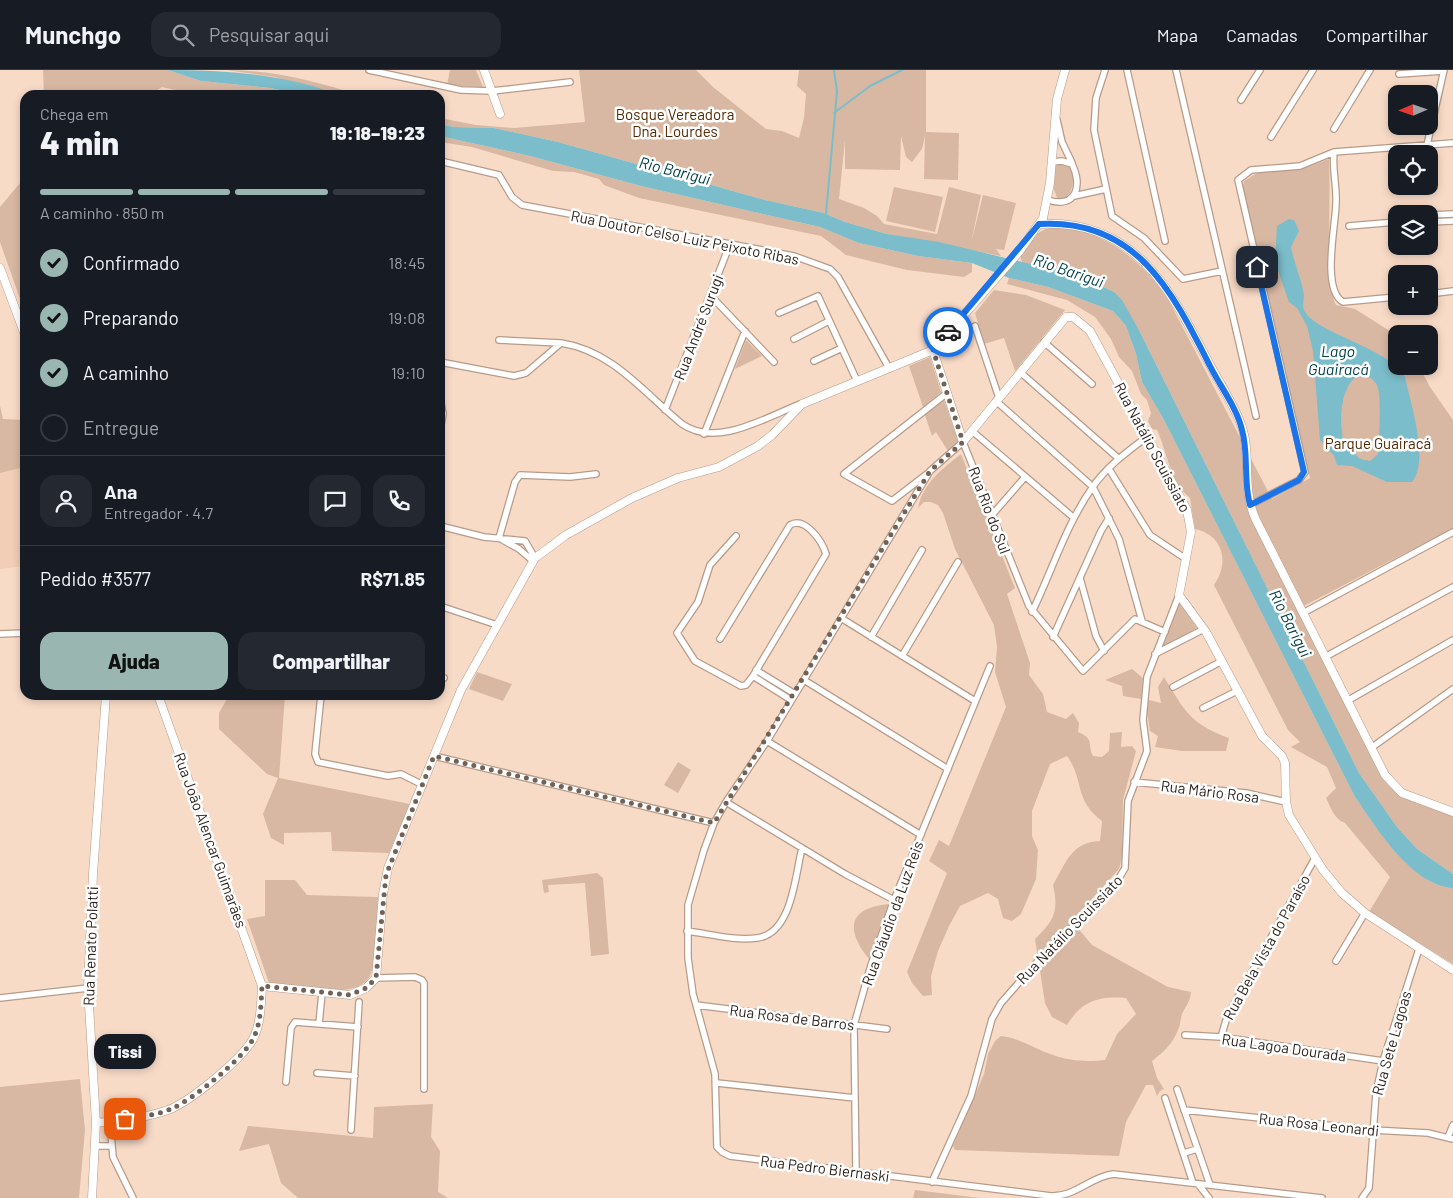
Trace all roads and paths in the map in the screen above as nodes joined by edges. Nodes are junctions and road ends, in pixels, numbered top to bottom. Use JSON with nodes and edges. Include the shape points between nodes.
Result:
{"nodes":[{"id":1,"x":369,"y":70,"type":"edge"},
{"id":2,"x":484,"y":70,"type":"edge"},
{"id":3,"x":1065,"y":70,"type":"edge"},
{"id":4,"x":1105,"y":70,"type":"edge"},
{"id":5,"x":1127,"y":70,"type":"edge"},
{"id":6,"x":1176,"y":70,"type":"edge"},
{"id":7,"x":1260,"y":70,"type":"edge"},
{"id":8,"x":1313,"y":70,"type":"edge"},
{"id":9,"x":1370,"y":70,"type":"edge"},
{"id":10,"x":1444,"y":71,"type":"edge"},
{"id":11,"x":1399,"y":74,"type":"dead end"},
{"id":12,"x":570,"y":82,"type":"dead end"},
{"id":13,"x":492,"y":91,"type":"junction"},
{"id":14,"x":1241,"y":100,"type":"dead end"},
{"id":15,"x":1056,"y":111,"type":"junction"},
{"id":16,"x":500,"y":114,"type":"dead end"},
{"id":17,"x":1334,"y":129,"type":"dead end"},
{"id":18,"x":1271,"y":137,"type":"dead end"},
{"id":19,"x":1453,"y":142,"type":"edge"},
{"id":20,"x":1427,"y":144,"type":"junction"},
{"id":21,"x":1334,"y":152,"type":"junction"},
{"id":22,"x":445,"y":162,"type":"edge"},
{"id":23,"x":1052,"y":162,"type":"junction"},
{"id":24,"x":1072,"y":164,"type":"junction"},
{"id":25,"x":1106,"y":189,"type":"junction"},
{"id":26,"x":1074,"y":196,"type":"junction"},
{"id":27,"x":1048,"y":200,"type":"junction"},
{"id":28,"x":1453,"y":214,"type":"edge"},
{"id":29,"x":1438,"y":215,"type":"edge"},
{"id":30,"x":1453,"y":221,"type":"edge"},
{"id":31,"x":1438,"y":222,"type":"edge"},
{"id":32,"x":1388,"y":223,"type":"edge"},
{"id":33,"x":1039,"y":224,"type":"junction"},
{"id":34,"x":1349,"y":226,"type":"dead end"},
{"id":35,"x":1166,"y":242,"type":"dead end"},
{"id":36,"x":730,"y":244,"type":"junction"},
{"id":37,"x":0,"y":268,"type":"edge"},
{"id":38,"x":1222,"y":271,"type":"junction"},
{"id":39,"x":1453,"y":292,"type":"edge"},
{"id":40,"x":1438,"y":293,"type":"edge"},
{"id":41,"x":710,"y":295,"type":"junction"},
{"id":42,"x":1388,"y":298,"type":"edge"},
{"id":43,"x":779,"y":313,"type":"dead end"},
{"id":44,"x":829,"y":321,"type":"junction"},
{"id":45,"x":20,"y":322,"type":"edge"},
{"id":46,"x":975,"y":326,"type":"dead end"},
{"id":47,"x":745,"y":331,"type":"junction"},
{"id":48,"x":794,"y":339,"type":"dead end"},
{"id":49,"x":499,"y":340,"type":"dead end"},
{"id":50,"x":1044,"y":342,"type":"junction"},
{"id":51,"x":562,"y":343,"type":"junction"},
{"id":52,"x":842,"y":348,"type":"junction"},
{"id":53,"x":933,"y":350,"type":"junction"},
{"id":54,"x":814,"y":361,"type":"dead end"},
{"id":55,"x":774,"y":362,"type":"dead end"},
{"id":56,"x":445,"y":363,"type":"edge"},
{"id":57,"x":888,"y":368,"type":"junction"},
{"id":58,"x":1020,"y":372,"type":"junction"},
{"id":59,"x":857,"y":381,"type":"junction"},
{"id":60,"x":1092,"y":384,"type":"dead end"},
{"id":61,"x":947,"y":393,"type":"junction"},
{"id":62,"x":998,"y":400,"type":"junction"},
{"id":63,"x":802,"y":404,"type":"junction"},
{"id":64,"x":665,"y":410,"type":"junction"},
{"id":65,"x":1256,"y":416,"type":"dead end"},
{"id":66,"x":972,"y":431,"type":"junction"},
{"id":67,"x":704,"y":434,"type":"junction"},
{"id":68,"x":1148,"y":436,"type":"junction"},
{"id":69,"x":963,"y":442,"type":"junction"},
{"id":70,"x":1118,"y":458,"type":"junction"},
{"id":71,"x":1109,"y":469,"type":"junction"},
{"id":72,"x":930,"y":471,"type":"junction"},
{"id":73,"x":596,"y":474,"type":"dead end"},
{"id":74,"x":1025,"y":477,"type":"junction"},
{"id":75,"x":1092,"y":487,"type":"junction"},
{"id":76,"x":1250,"y":505,"type":"junction"},
{"id":77,"x":992,"y":515,"type":"junction"},
{"id":78,"x":1074,"y":518,"type":"junction"},
{"id":79,"x":1109,"y":518,"type":"junction"},
{"id":80,"x":445,"y":527,"type":"edge"},
{"id":81,"x":1453,"y":532,"type":"edge"},
{"id":82,"x":736,"y":536,"type":"dead end"},
{"id":83,"x":499,"y":538,"type":"junction"},
{"id":84,"x":922,"y":550,"type":"dead end"},
{"id":85,"x":1186,"y":558,"type":"junction"},
{"id":86,"x":534,"y":560,"type":"junction"},
{"id":87,"x":958,"y":562,"type":"dead end"},
{"id":88,"x":1080,"y":578,"type":"junction"},
{"id":89,"x":1453,"y":587,"type":"edge"},
{"id":90,"x":1179,"y":595,"type":"junction"},
{"id":91,"x":445,"y":608,"type":"edge"},
{"id":92,"x":1032,"y":612,"type":"junction"},
{"id":93,"x":1303,"y":613,"type":"junction"},
{"id":94,"x":841,"y":618,"type":"junction"},
{"id":95,"x":1142,"y":621,"type":"junction"},
{"id":96,"x":497,"y":625,"type":"junction"},
{"id":97,"x":1204,"y":629,"type":"junction"},
{"id":98,"x":1164,"y":632,"type":"junction"},
{"id":99,"x":20,"y":633,"type":"edge"},
{"id":100,"x":0,"y":634,"type":"edge"},
{"id":101,"x":871,"y":637,"type":"junction"},
{"id":102,"x":1053,"y":637,"type":"junction"},
{"id":103,"x":720,"y":639,"type":"dead end"},
{"id":104,"x":1453,"y":640,"type":"edge"},
{"id":105,"x":1104,"y":651,"type":"junction"},
{"id":106,"x":1155,"y":654,"type":"junction"},
{"id":107,"x":902,"y":656,"type":"junction"},
{"id":108,"x":1325,"y":657,"type":"junction"},
{"id":109,"x":1222,"y":661,"type":"junction"},
{"id":110,"x":990,"y":666,"type":"dead end"},
{"id":111,"x":754,"y":673,"type":"junction"},
{"id":112,"x":804,"y":680,"type":"junction"},
{"id":113,"x":1173,"y":687,"type":"dead end"},
{"id":114,"x":1453,"y":689,"type":"edge"},
{"id":115,"x":1237,"y":691,"type":"junction"},
{"id":116,"x":793,"y":697,"type":"junction"},
{"id":117,"x":106,"y":700,"type":"edge"},
{"id":118,"x":160,"y":700,"type":"edge"},
{"id":119,"x":320,"y":700,"type":"edge"},
{"id":120,"x":975,"y":701,"type":"junction"},
{"id":121,"x":1348,"y":701,"type":"junction"},
{"id":122,"x":1203,"y":708,"type":"dead end"},
{"id":123,"x":767,"y":741,"type":"junction"},
{"id":124,"x":1371,"y":748,"type":"junction"},
{"id":125,"x":434,"y":756,"type":"junction"},
{"id":126,"x":948,"y":769,"type":"junction"},
{"id":127,"x":1134,"y":782,"type":"junction"},
{"id":128,"x":423,"y":785,"type":"junction"},
{"id":129,"x":726,"y":802,"type":"junction"},
{"id":130,"x":1286,"y":802,"type":"junction"},
{"id":131,"x":1453,"y":812,"type":"edge"},
{"id":132,"x":714,"y":823,"type":"junction"},
{"id":133,"x":921,"y":835,"type":"junction"},
{"id":134,"x":802,"y":848,"type":"junction"},
{"id":135,"x":1315,"y":858,"type":"junction"},
{"id":136,"x":894,"y":900,"type":"junction"},
{"id":137,"x":1364,"y":913,"type":"junction"},
{"id":138,"x":688,"y":932,"type":"junction"},
{"id":139,"x":1418,"y":948,"type":"junction"},
{"id":140,"x":1336,"y":960,"type":"dead end"},
{"id":141,"x":1453,"y":970,"type":"edge"},
{"id":142,"x":376,"y":978,"type":"junction"},
{"id":143,"x":262,"y":986,"type":"junction"},
{"id":144,"x":88,"y":988,"type":"junction"},
{"id":145,"x":322,"y":993,"type":"junction"},
{"id":146,"x":0,"y":998,"type":"edge"},
{"id":147,"x":359,"y":1002,"type":"dead end"},
{"id":148,"x":696,"y":1005,"type":"junction"},
{"id":149,"x":319,"y":1024,"type":"junction"},
{"id":150,"x":854,"y":1025,"type":"junction"},
{"id":151,"x":358,"y":1026,"type":"junction"},
{"id":152,"x":887,"y":1029,"type":"dead end"},
{"id":153,"x":1185,"y":1035,"type":"dead end"},
{"id":154,"x":1221,"y":1037,"type":"junction"},
{"id":155,"x":1383,"y":1061,"type":"junction"},
{"id":156,"x":317,"y":1073,"type":"dead end"},
{"id":157,"x":355,"y":1076,"type":"junction"},
{"id":158,"x":286,"y":1082,"type":"dead end"},
{"id":159,"x":717,"y":1083,"type":"junction"},
{"id":160,"x":424,"y":1089,"type":"dead end"},
{"id":161,"x":1177,"y":1089,"type":"dead end"},
{"id":162,"x":855,"y":1098,"type":"junction"},
{"id":163,"x":1165,"y":1098,"type":"dead end"},
{"id":164,"x":1184,"y":1110,"type":"junction"},
{"id":165,"x":110,"y":1122,"type":"junction"},
{"id":166,"x":96,"y":1123,"type":"junction"},
{"id":167,"x":1453,"y":1125,"type":"edge"},
{"id":168,"x":351,"y":1130,"type":"dead end"},
{"id":169,"x":1373,"y":1130,"type":"junction"},
{"id":170,"x":1450,"y":1138,"type":"edge"},
{"id":171,"x":96,"y":1146,"type":"junction"},
{"id":172,"x":111,"y":1146,"type":"junction"},
{"id":173,"x":1197,"y":1149,"type":"junction"},
{"id":174,"x":1184,"y":1153,"type":"junction"},
{"id":175,"x":856,"y":1172,"type":"junction"},
{"id":176,"x":932,"y":1182,"type":"junction"},
{"id":177,"x":1196,"y":1183,"type":"junction"},
{"id":178,"x":1210,"y":1185,"type":"junction"},
{"id":179,"x":92,"y":1198,"type":"edge"},
{"id":180,"x":133,"y":1198,"type":"edge"},
{"id":181,"x":1209,"y":1198,"type":"edge"},
{"id":182,"x":1322,"y":1198,"type":"edge"},
{"id":183,"x":1363,"y":1198,"type":"edge"}],
"edges":[{"from":1,"to":13,"type":"street","via":[[461,90]]},
{"from":2,"to":13,"type":"main road"},
{"from":3,"to":15,"type":"main road"},
{"from":4,"to":25,"type":"street","via":[[1096,98],[1094,130]]},
{"from":5,"to":35,"type":"street"},
{"from":6,"to":38,"type":"street"},
{"from":7,"to":14,"type":"street"},
{"from":8,"to":18,"type":"street"},
{"from":9,"to":17,"type":"street"},
{"from":10,"to":11,"type":"street"},
{"from":10,"to":20,"type":"street"},
{"from":12,"to":13,"type":"street"},
{"from":13,"to":16,"type":"main road"},
{"from":15,"to":23,"type":"main road"},
{"from":15,"to":24,"type":"street","via":[[1062,142]]},
{"from":19,"to":20,"type":"street"},
{"from":20,"to":21,"type":"street"},
{"from":21,"to":42,"type":"street","via":[[1336,203],[1330,262],[1336,291],[1342,301]]},
{"from":21,"to":76,"type":"street","via":[[1300,166],[1251,170],[1240,177],[1238,186],[1304,472],[1299,480]]},
{"from":22,"to":36,"type":"street","name":"Rua Doutor Celso Luiz Peixoto Ribas","via":[[498,175],[512,197],[522,205]]},
{"from":23,"to":24,"type":"street"},
{"from":23,"to":27,"type":"main road"},
{"from":24,"to":26,"type":"street","via":[[1076,179]]},
{"from":25,"to":26,"type":"street"},
{"from":25,"to":38,"type":"street","via":[[1112,216],[1144,238],[1183,279]]},
{"from":26,"to":27,"type":"street","via":[[1064,203]]},
{"from":27,"to":33,"type":"main road"},
{"from":28,"to":29,"type":"street"},
{"from":30,"to":31,"type":"street"},
{"from":32,"to":34,"type":"street"},
{"from":33,"to":53,"type":"main road"},
{"from":33,"to":76,"type":"main road","via":[[1071,224],[1106,236],[1136,256],[1165,284],[1242,428]]},
{"from":36,"to":41,"type":"street","name":"Rua André Surugi"},
{"from":36,"to":57,"type":"street","name":"Rua Doutor Celso Luiz Peixoto Ribas","via":[[794,256],[833,271]]},
{"from":37,"to":45,"type":"main road"},
{"from":38,"to":65,"type":"street"},
{"from":39,"to":40,"type":"street"},
{"from":41,"to":47,"type":"street"},
{"from":41,"to":64,"type":"street","name":"Rua André Surugi"},
{"from":43,"to":44,"type":"street","via":[[818,296]]},
{"from":44,"to":48,"type":"street"},
{"from":44,"to":52,"type":"street"},
{"from":46,"to":62,"type":"street"},
{"from":47,"to":55,"type":"street"},
{"from":47,"to":67,"type":"street"},
{"from":49,"to":51,"type":"street"},
{"from":50,"to":58,"type":"main road"},
{"from":50,"to":60,"type":"street"},
{"from":50,"to":68,"type":"main road","name":"Rua Natálio Scuissiato","via":[[1068,316],[1084,325],[1094,337]]},
{"from":51,"to":56,"type":"street","via":[[520,375],[508,376]]},
{"from":51,"to":64,"type":"street","via":[[606,359]]},
{"from":52,"to":54,"type":"street"},
{"from":52,"to":59,"type":"street"},
{"from":53,"to":57,"type":"main road"},
{"from":53,"to":61,"type":"main road","name":"Rua Rio do Sul"},
{"from":57,"to":59,"type":"main road"},
{"from":58,"to":62,"type":"main road"},
{"from":58,"to":70,"type":"street"},
{"from":59,"to":63,"type":"main road"},
{"from":61,"to":69,"type":"main road","name":"Rua Rio do Sul"},
{"from":61,"to":72,"type":"street","via":[[844,474],[892,501]]},
{"from":62,"to":66,"type":"main road"},
{"from":62,"to":75,"type":"street"},
{"from":63,"to":67,"type":"street","via":[[728,431]]},
{"from":63,"to":86,"type":"main road","via":[[772,435],[750,450],[719,467],[678,478],[632,498],[566,535]]},
{"from":64,"to":67,"type":"street","via":[[687,428]]},
{"from":66,"to":69,"type":"main road"},
{"from":66,"to":74,"type":"street"},
{"from":68,"to":70,"type":"street"},
{"from":68,"to":85,"type":"main road","name":"Rua Natálio Scuissiato","via":[[1189,516],[1191,532]]},
{"from":69,"to":72,"type":"street"},
{"from":69,"to":77,"type":"street","name":"Rua Rio do Sul"},
{"from":70,"to":71,"type":"street"},
{"from":71,"to":75,"type":"street"},
{"from":71,"to":85,"type":"street","via":[[1150,535]]},
{"from":72,"to":94,"type":"street"},
{"from":73,"to":83,"type":"street","via":[[570,477],[520,475],[515,482]]},
{"from":74,"to":77,"type":"street"},
{"from":74,"to":78,"type":"street"},
{"from":75,"to":78,"type":"street"},
{"from":75,"to":79,"type":"street"},
{"from":76,"to":93,"type":"main road"},
{"from":77,"to":92,"type":"street","name":"Rua Rio do Sul"},
{"from":78,"to":92,"type":"street"},
{"from":79,"to":88,"type":"street"},
{"from":79,"to":95,"type":"street","via":[[1119,539]]},
{"from":80,"to":83,"type":"street"},
{"from":81,"to":93,"type":"street"},
{"from":82,"to":111,"type":"street","via":[[710,565],[698,602],[677,633],[698,663],[741,686],[746,686]]},
{"from":83,"to":86,"type":"street"},
{"from":83,"to":86,"type":"street","via":[[525,540]]},
{"from":84,"to":101,"type":"street"},
{"from":85,"to":90,"type":"main road","name":"Rua Natálio Scuissiato"},
{"from":86,"to":96,"type":"main road"},
{"from":87,"to":107,"type":"street"},
{"from":88,"to":102,"type":"street"},
{"from":88,"to":105,"type":"street","via":[[1096,636]]},
{"from":89,"to":108,"type":"street"},
{"from":90,"to":97,"type":"main road"},
{"from":90,"to":98,"type":"street","name":"Rua Natálio Scuissiato"},
{"from":91,"to":96,"type":"street"},
{"from":92,"to":102,"type":"street","name":"Rua Rio do Sul"},
{"from":93,"to":108,"type":"main road"},
{"from":94,"to":101,"type":"street"},
{"from":94,"to":112,"type":"street"},
{"from":95,"to":98,"type":"street"},
{"from":95,"to":105,"type":"street","via":[[1133,620]]},
{"from":96,"to":125,"type":"main road","via":[[461,690]]},
{"from":97,"to":106,"type":"street"},
{"from":97,"to":109,"type":"main road"},
{"from":98,"to":106,"type":"street","name":"Rua Natálio Scuissiato"},
{"from":99,"to":100,"type":"street"},
{"from":101,"to":107,"type":"street"},
{"from":102,"to":105,"type":"street","name":"Rua Rio do Sul","via":[[1083,672]]},
{"from":103,"to":111,"type":"street","via":[[788,527],[797,522],[804,524],[826,551],[825,557]]},
{"from":104,"to":121,"type":"street"},
{"from":106,"to":127,"type":"street","name":"Rua Natálio Scuissiato","via":[[1144,698],[1147,751]]},
{"from":107,"to":120,"type":"street"},
{"from":108,"to":121,"type":"main road"},
{"from":109,"to":113,"type":"street"},
{"from":109,"to":115,"type":"main road"},
{"from":110,"to":120,"type":"street","name":"Rua Cláudio da Luz Reis"},
{"from":111,"to":116,"type":"street"},
{"from":112,"to":116,"type":"street"},
{"from":112,"to":126,"type":"street"},
{"from":114,"to":124,"type":"street"},
{"from":115,"to":122,"type":"street"},
{"from":115,"to":130,"type":"main road","via":[[1262,736],[1284,759]]},
{"from":116,"to":123,"type":"street"},
{"from":117,"to":144,"type":"main road","name":"Rua Renato Polatti"},
{"from":118,"to":143,"type":"main road","name":"Rua João Alencar Guimarães"},
{"from":119,"to":128,"type":"street","via":[[315,754],[318,762],[388,776],[401,774]]},
{"from":120,"to":126,"type":"street","name":"Rua Cláudio da Luz Reis"},
{"from":121,"to":124,"type":"main road"},
{"from":123,"to":129,"type":"street"},
{"from":123,"to":133,"type":"street"},
{"from":124,"to":131,"type":"main road","via":[[1396,789]]},
{"from":125,"to":128,"type":"main road"},
{"from":125,"to":132,"type":"street"},
{"from":126,"to":133,"type":"street","name":"Rua Cláudio da Luz Reis"},
{"from":127,"to":130,"type":"street","name":"Rua Mário Rosa","via":[[1246,793]]},
{"from":127,"to":176,"type":"street","name":"Rua Natálio Scuissiato","via":[[1128,801],[1128,854],[1123,874],[1000,1003],[992,1019],[970,1096]]},
{"from":128,"to":142,"type":"main road","via":[[386,875]]},
{"from":129,"to":132,"type":"street"},
{"from":129,"to":134,"type":"street"},
{"from":130,"to":135,"type":"main road","via":[[1291,819]]},
{"from":132,"to":138,"type":"street","via":[[690,895]]},
{"from":133,"to":136,"type":"street","name":"Rua Cláudio da Luz Reis"},
{"from":134,"to":136,"type":"street"},
{"from":134,"to":138,"type":"street","via":[[786,914],[773,932],[750,939]]},
{"from":135,"to":137,"type":"main road","via":[[1342,893]]},
{"from":135,"to":154,"type":"street","name":"Rua Bela Vista do Paraíso","via":[[1227,1017]]},
{"from":136,"to":150,"type":"street","name":"Rua Cláudio da Luz Reis"},
{"from":137,"to":139,"type":"main road"},
{"from":137,"to":140,"type":"street"},
{"from":138,"to":148,"type":"street"},
{"from":139,"to":141,"type":"main road"},
{"from":139,"to":155,"type":"street","name":"Rua Sete Lagoas"},
{"from":142,"to":145,"type":"main road","via":[[354,994]]},
{"from":142,"to":160,"type":"street","via":[[415,977],[424,983]]},
{"from":143,"to":145,"type":"main road"},
{"from":143,"to":165,"type":"main road","via":[[259,1022],[253,1039],[223,1071],[174,1107]]},
{"from":144,"to":146,"type":"street"},
{"from":144,"to":166,"type":"main road","name":"Rua Renato Polatti"},
{"from":145,"to":149,"type":"street"},
{"from":147,"to":151,"type":"street"},
{"from":148,"to":150,"type":"street","name":"Rua Rosa de Barros"},
{"from":148,"to":159,"type":"street"},
{"from":149,"to":151,"type":"street"},
{"from":149,"to":158,"type":"street","via":[[299,1022],[293,1025]]},
{"from":150,"to":152,"type":"street","name":"Rua Rosa de Barros"},
{"from":150,"to":162,"type":"street","name":"Rua Cláudio da Luz Reis"},
{"from":151,"to":157,"type":"street"},
{"from":153,"to":154,"type":"street","name":"Rua Lagoa Dourada"},
{"from":154,"to":155,"type":"street","name":"Rua Lagoa Dourada"},
{"from":155,"to":169,"type":"street","name":"Rua Sete Lagoas","via":[[1374,1104]]},
{"from":156,"to":157,"type":"street"},
{"from":157,"to":168,"type":"street"},
{"from":159,"to":162,"type":"street"},
{"from":159,"to":175,"type":"street","name":"Rua Pedro Biernaski","via":[[716,1142],[719,1150],[730,1156]]},
{"from":161,"to":164,"type":"street"},
{"from":162,"to":175,"type":"street","name":"Rua Cláudio da Luz Reis"},
{"from":163,"to":174,"type":"street"},
{"from":164,"to":169,"type":"street","name":"Rua Rosa Leonardi"},
{"from":164,"to":173,"type":"street"},
{"from":165,"to":166,"type":"main road"},
{"from":165,"to":172,"type":"street"},
{"from":166,"to":171,"type":"main road","name":"Rua Renato Polatti"},
{"from":167,"to":170,"type":"street"},
{"from":169,"to":170,"type":"street","name":"Rua Rosa Leonardi","via":[[1418,1132]]},
{"from":169,"to":183,"type":"street","name":"Rua Sete Lagoas","via":[[1370,1182]]},
{"from":171,"to":172,"type":"street"},
{"from":171,"to":179,"type":"main road","name":"Rua Renato Polatti"},
{"from":172,"to":180,"type":"street","via":[[118,1169]]},
{"from":173,"to":174,"type":"street"},
{"from":173,"to":178,"type":"street"},
{"from":174,"to":177,"type":"street"},
{"from":175,"to":176,"type":"street","name":"Rua Pedro Biernaski"},
{"from":176,"to":177,"type":"street","name":"Rua Pedro Biernaski","via":[[1058,1196],[1113,1174]]},
{"from":177,"to":178,"type":"street","name":"Rua Pedro Biernaski"},
{"from":177,"to":181,"type":"street"},
{"from":178,"to":182,"type":"street","name":"Rua Pedro Biernaski"}]}
